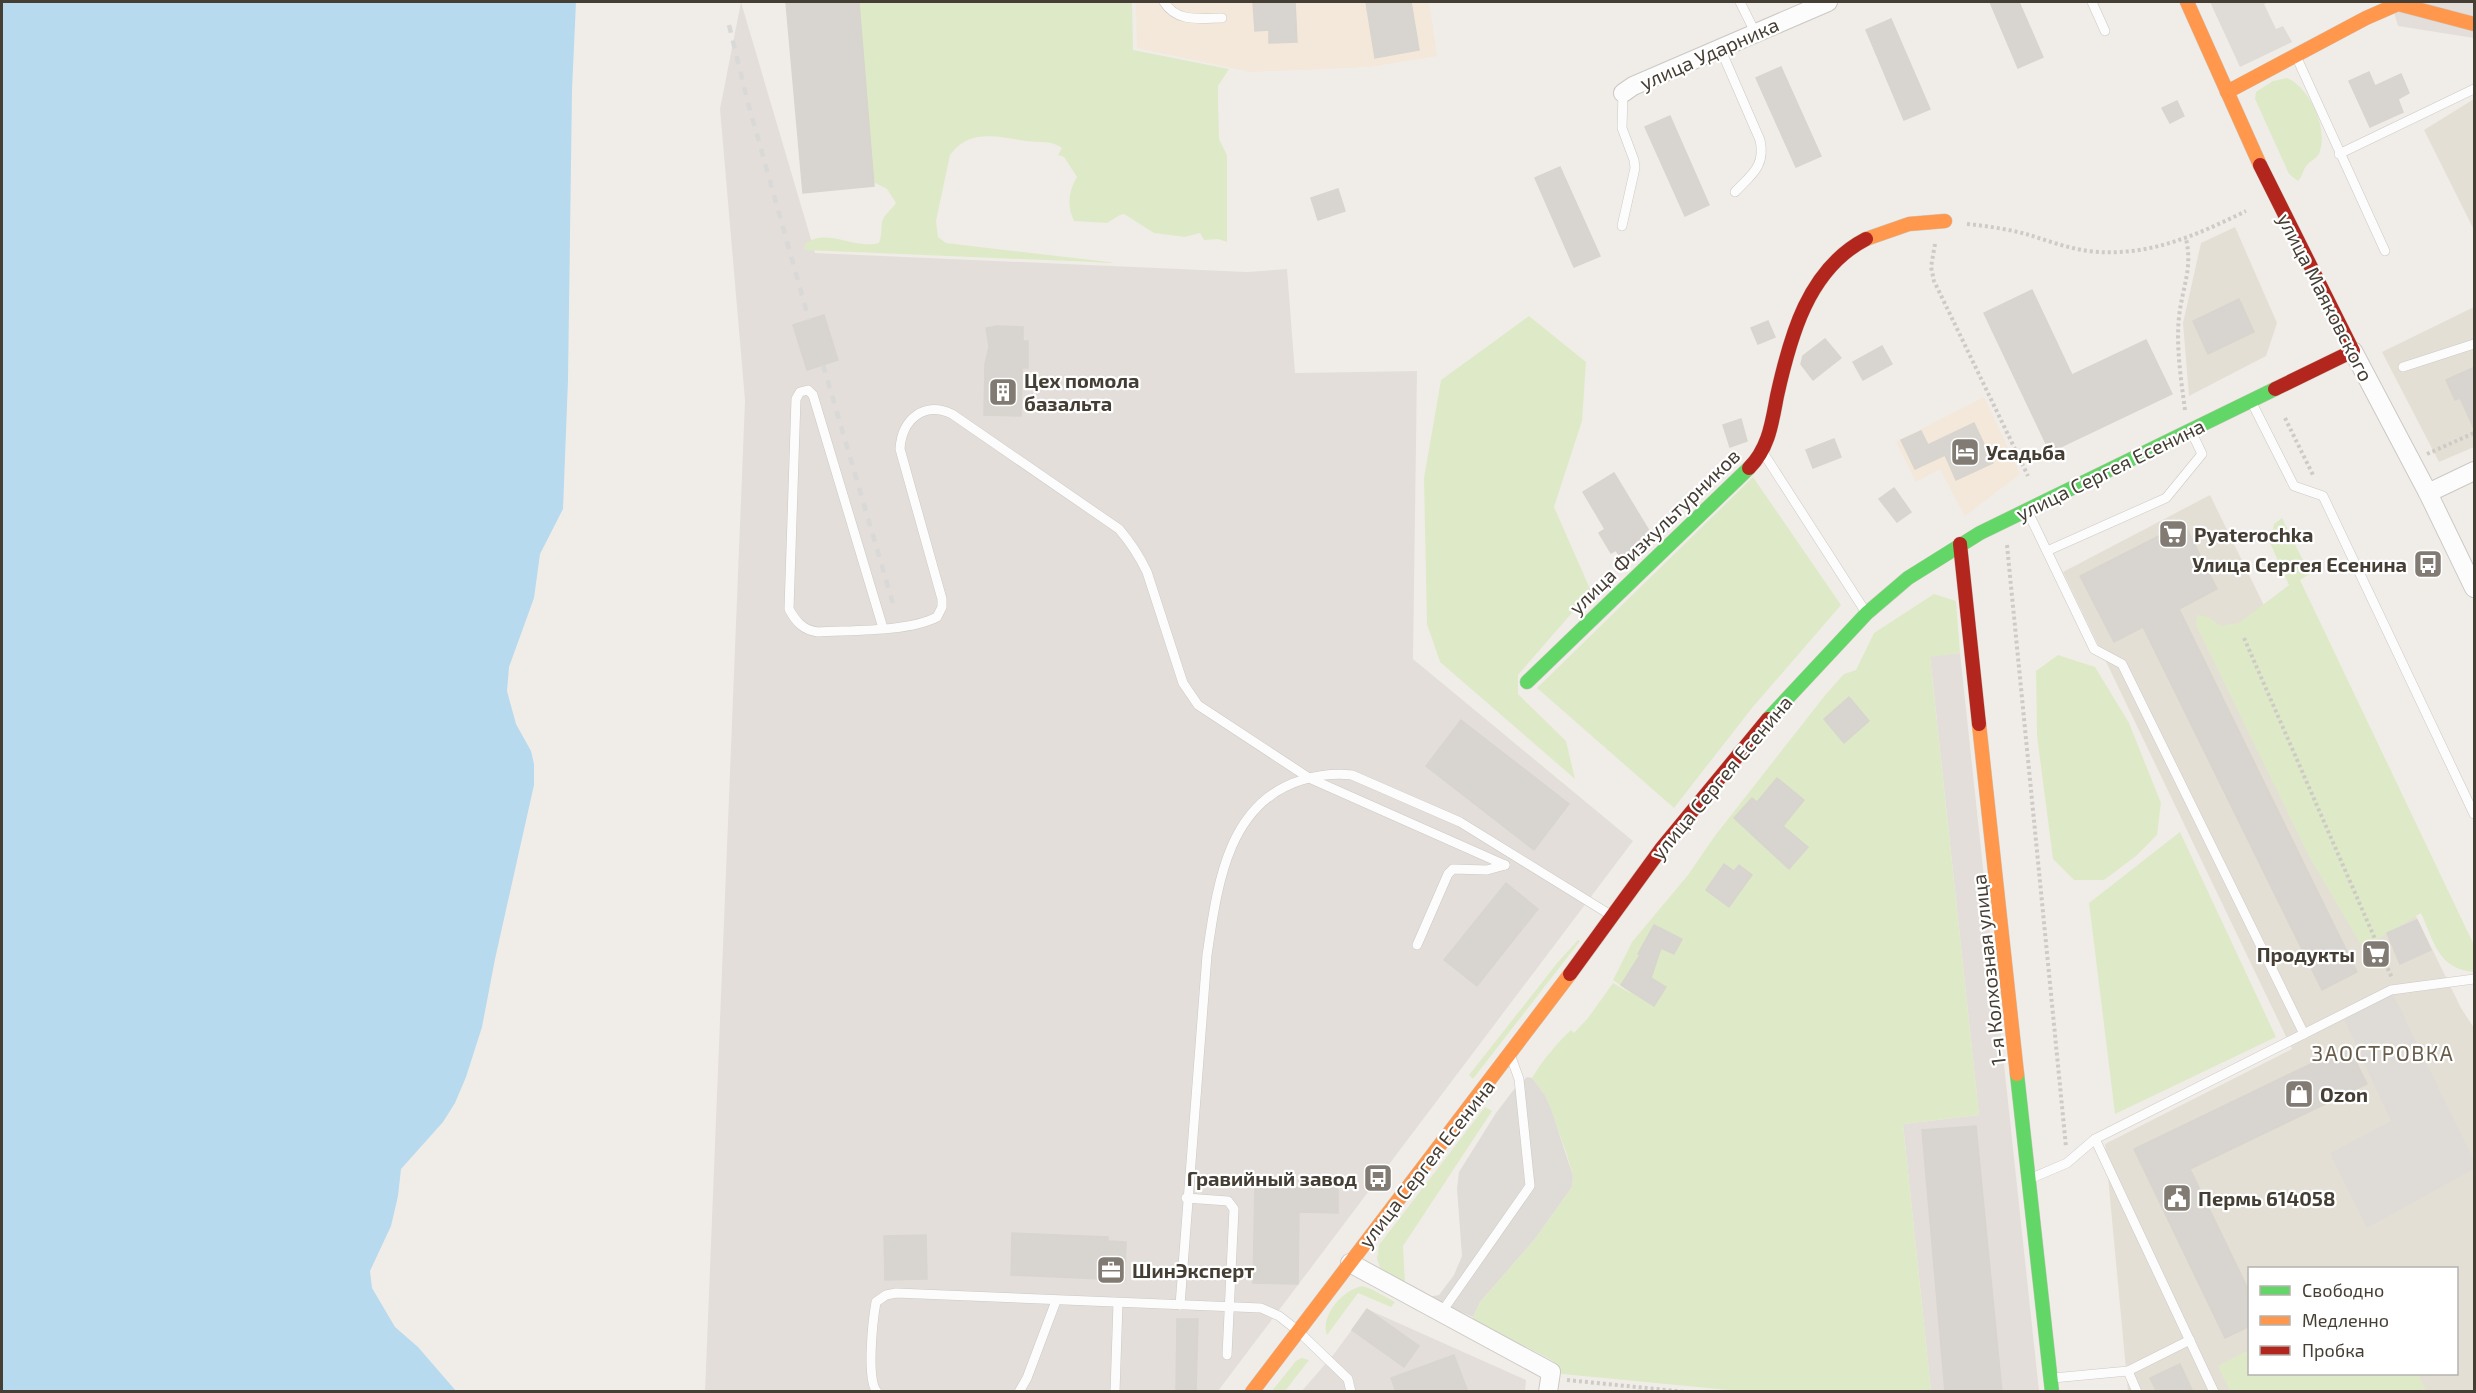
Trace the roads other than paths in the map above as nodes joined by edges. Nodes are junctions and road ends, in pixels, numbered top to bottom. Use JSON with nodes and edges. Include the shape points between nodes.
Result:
{"nodes":[{"id":1,"x":1164,"y":2,"type":"edge"},
{"id":2,"x":1740,"y":2,"type":"edge"},
{"id":3,"x":1828,"y":2,"type":"edge"},
{"id":4,"x":2092,"y":2,"type":"edge"},
{"id":5,"x":2187,"y":2,"type":"edge"},
{"id":6,"x":2400,"y":3,"type":"edge"},
{"id":7,"x":1222,"y":18,"type":"dead end"},
{"id":8,"x":2471,"y":19,"type":"edge"},
{"id":9,"x":2105,"y":31,"type":"dead end"},
{"id":10,"x":1755,"y":32,"type":"junction"},
{"id":11,"x":1720,"y":48,"type":"junction"},
{"id":12,"x":2296,"y":56,"type":"junction"},
{"id":13,"x":2475,"y":89,"type":"edge"},
{"id":14,"x":2227,"y":92,"type":"junction"},
{"id":15,"x":1623,"y":93,"type":"joint"},
{"id":16,"x":2339,"y":154,"type":"junction"},
{"id":17,"x":1735,"y":192,"type":"dead end"},
{"id":18,"x":1945,"y":222,"type":"road end"},
{"id":19,"x":1622,"y":226,"type":"dead end"},
{"id":20,"x":2385,"y":251,"type":"dead end"},
{"id":21,"x":2475,"y":344,"type":"edge"},
{"id":22,"x":2352,"y":351,"type":"junction"},
{"id":23,"x":2403,"y":367,"type":"dead end"},
{"id":24,"x":2251,"y":401,"type":"junction"},
{"id":25,"x":2191,"y":430,"type":"junction"},
{"id":26,"x":1762,"y":452,"type":"junction"},
{"id":27,"x":2475,"y":471,"type":"edge"},
{"id":28,"x":2428,"y":493,"type":"junction"},
{"id":29,"x":2026,"y":509,"type":"junction"},
{"id":30,"x":1960,"y":544,"type":"junction"},
{"id":31,"x":2047,"y":551,"type":"junction"},
{"id":32,"x":2475,"y":588,"type":"edge"},
{"id":33,"x":1867,"y":613,"type":"junction"},
{"id":34,"x":883,"y":627,"type":"junction"},
{"id":35,"x":1527,"y":682,"type":"dead end"},
{"id":36,"x":1309,"y":778,"type":"junction"},
{"id":37,"x":2475,"y":814,"type":"edge"},
{"id":38,"x":1517,"y":857,"type":"junction"},
{"id":39,"x":1505,"y":865,"type":"junction"},
{"id":40,"x":1611,"y":915,"type":"junction"},
{"id":41,"x":1417,"y":945,"type":"dead end"},
{"id":42,"x":2475,"y":979,"type":"edge"},
{"id":43,"x":2304,"y":1034,"type":"junction"},
{"id":44,"x":1510,"y":1055,"type":"junction"},
{"id":45,"x":2095,"y":1139,"type":"junction"},
{"id":46,"x":2030,"y":1179,"type":"junction"},
{"id":47,"x":1186,"y":1198,"type":"junction"},
{"id":48,"x":1350,"y":1263,"type":"junction"},
{"id":49,"x":1056,"y":1300,"type":"junction"},
{"id":50,"x":1118,"y":1303,"type":"junction"},
{"id":51,"x":1180,"y":1305,"type":"junction"},
{"id":52,"x":1230,"y":1306,"type":"junction"},
{"id":53,"x":1441,"y":1313,"type":"junction"},
{"id":54,"x":1297,"y":1330,"type":"junction"},
{"id":55,"x":2190,"y":1340,"type":"junction"},
{"id":56,"x":1227,"y":1355,"type":"dead end"},
{"id":57,"x":2127,"y":1371,"type":"junction"},
{"id":58,"x":1348,"y":1379,"type":"junction"},
{"id":59,"x":2051,"y":1385,"type":"edge"},
{"id":60,"x":877,"y":1392,"type":"edge"},
{"id":61,"x":1019,"y":1392,"type":"edge"},
{"id":62,"x":1115,"y":1392,"type":"edge"},
{"id":63,"x":1252,"y":1392,"type":"edge"},
{"id":64,"x":1351,"y":1392,"type":"edge"},
{"id":65,"x":1358,"y":1392,"type":"edge"},
{"id":66,"x":1548,"y":1392,"type":"edge"},
{"id":67,"x":2137,"y":1392,"type":"edge"},
{"id":68,"x":2214,"y":1392,"type":"edge"}],
"edges":[{"from":1,"to":7,"type":"lane","via":[[1184,17]]},
{"from":2,"to":10,"type":"lane"},
{"from":3,"to":10,"type":"street","name":"улица Ударника"},
{"from":4,"to":9,"type":"lane"},
{"from":5,"to":14,"type":"street","name":"улица Маяковского"},
{"from":6,"to":8,"type":"street"},
{"from":6,"to":12,"type":"street","via":[[2364,14]]},
{"from":10,"to":11,"type":"street","name":"улица Ударника"},
{"from":11,"to":15,"type":"street","name":"улица Ударника"},
{"from":11,"to":17,"type":"lane","via":[[1763,152],[1761,162]]},
{"from":12,"to":14,"type":"street"},
{"from":12,"to":16,"type":"lane"},
{"from":13,"to":16,"type":"lane"},
{"from":14,"to":22,"type":"street","name":"улица Маяковского"},
{"from":15,"to":19,"type":"lane","via":[[1622,128],[1635,168]]},
{"from":16,"to":20,"type":"lane"},
{"from":18,"to":26,"type":"street","name":"улица Физкультурников","via":[[1916,222],[1884,231],[1857,244],[1829,267],[1811,295],[1786,361],[1772,430]]},
{"from":21,"to":23,"type":"lane"},
{"from":22,"to":24,"type":"street","name":"улица Сергея Есенина"},
{"from":22,"to":28,"type":"street","name":"улица Маяковского"},
{"from":24,"to":25,"type":"street","name":"улица Сергея Есенина"},
{"from":24,"to":37,"type":"lane","via":[[2294,486],[2323,496]]},
{"from":25,"to":29,"type":"street","name":"улица Сергея Есенина"},
{"from":25,"to":31,"type":"lane","via":[[2202,454],[2166,498]]},
{"from":26,"to":33,"type":"lane"},
{"from":26,"to":35,"type":"street","name":"улица Физкультурников"},
{"from":27,"to":28,"type":"street"},
{"from":28,"to":32,"type":"street","name":"улица Маяковского"},
{"from":29,"to":30,"type":"street","name":"улица Сергея Есенина"},
{"from":29,"to":31,"type":"lane"},
{"from":30,"to":33,"type":"street","name":"улица Сергея Есенина","via":[[1908,578]]},
{"from":30,"to":46,"type":"street","name":"1-я Колхозная улица"},
{"from":31,"to":43,"type":"lane","via":[[2094,649],[2122,664]]},
{"from":33,"to":40,"type":"street","name":"улица Сергея Есенина","via":[[1784,700]]},
{"from":34,"to":34,"type":"lane","via":[[808,631],[789,609],[796,399],[800,392],[808,390],[813,395]]},
{"from":34,"to":36,"type":"lane","via":[[927,622],[942,607],[900,449],[902,432],[914,416],[922,411],[943,410],[1119,529],[1139,554],[1183,683],[1198,705]]},
{"from":36,"to":38,"type":"lane","via":[[1352,775],[1460,822]]},
{"from":36,"to":39,"type":"lane"},
{"from":36,"to":47,"type":"lane","via":[[1280,789],[1258,806],[1241,827],[1226,862],[1207,955]]},
{"from":38,"to":39,"type":"lane"},
{"from":38,"to":40,"type":"lane"},
{"from":39,"to":41,"type":"lane","via":[[1487,870],[1453,869]]},
{"from":40,"to":44,"type":"street","name":"улица Сергея Есенина"},
{"from":42,"to":43,"type":"lane","via":[[2391,990]]},
{"from":43,"to":45,"type":"lane"},
{"from":44,"to":48,"type":"street","name":"улица Сергея Есенина"},
{"from":44,"to":53,"type":"lane","via":[[1519,1079],[1530,1186]]},
{"from":45,"to":46,"type":"lane","via":[[2067,1163]]},
{"from":45,"to":55,"type":"lane"},
{"from":46,"to":59,"type":"street","name":"1-я Колхозная улица"},
{"from":47,"to":51,"type":"lane"},
{"from":47,"to":52,"type":"lane","via":[[1228,1201],[1234,1209]]},
{"from":48,"to":53,"type":"street"},
{"from":48,"to":54,"type":"street","name":"улица Сергея Есенина"},
{"from":49,"to":50,"type":"lane"},
{"from":49,"to":60,"type":"lane","via":[[886,1295],[876,1302],[874,1314],[871,1376]]},
{"from":49,"to":61,"type":"lane"},
{"from":50,"to":51,"type":"lane"},
{"from":50,"to":62,"type":"lane"},
{"from":51,"to":52,"type":"lane"},
{"from":52,"to":54,"type":"lane","via":[[1252,1306],[1272,1312]]},
{"from":52,"to":56,"type":"lane"},
{"from":53,"to":66,"type":"street","via":[[1551,1372]]},
{"from":54,"to":58,"type":"lane"},
{"from":54,"to":63,"type":"street","name":"улица Сергея Есенина"},
{"from":55,"to":57,"type":"lane"},
{"from":55,"to":68,"type":"lane"},
{"from":57,"to":59,"type":"lane"},
{"from":57,"to":67,"type":"lane"},
{"from":58,"to":64,"type":"lane"},
{"from":58,"to":65,"type":"lane"}]}
